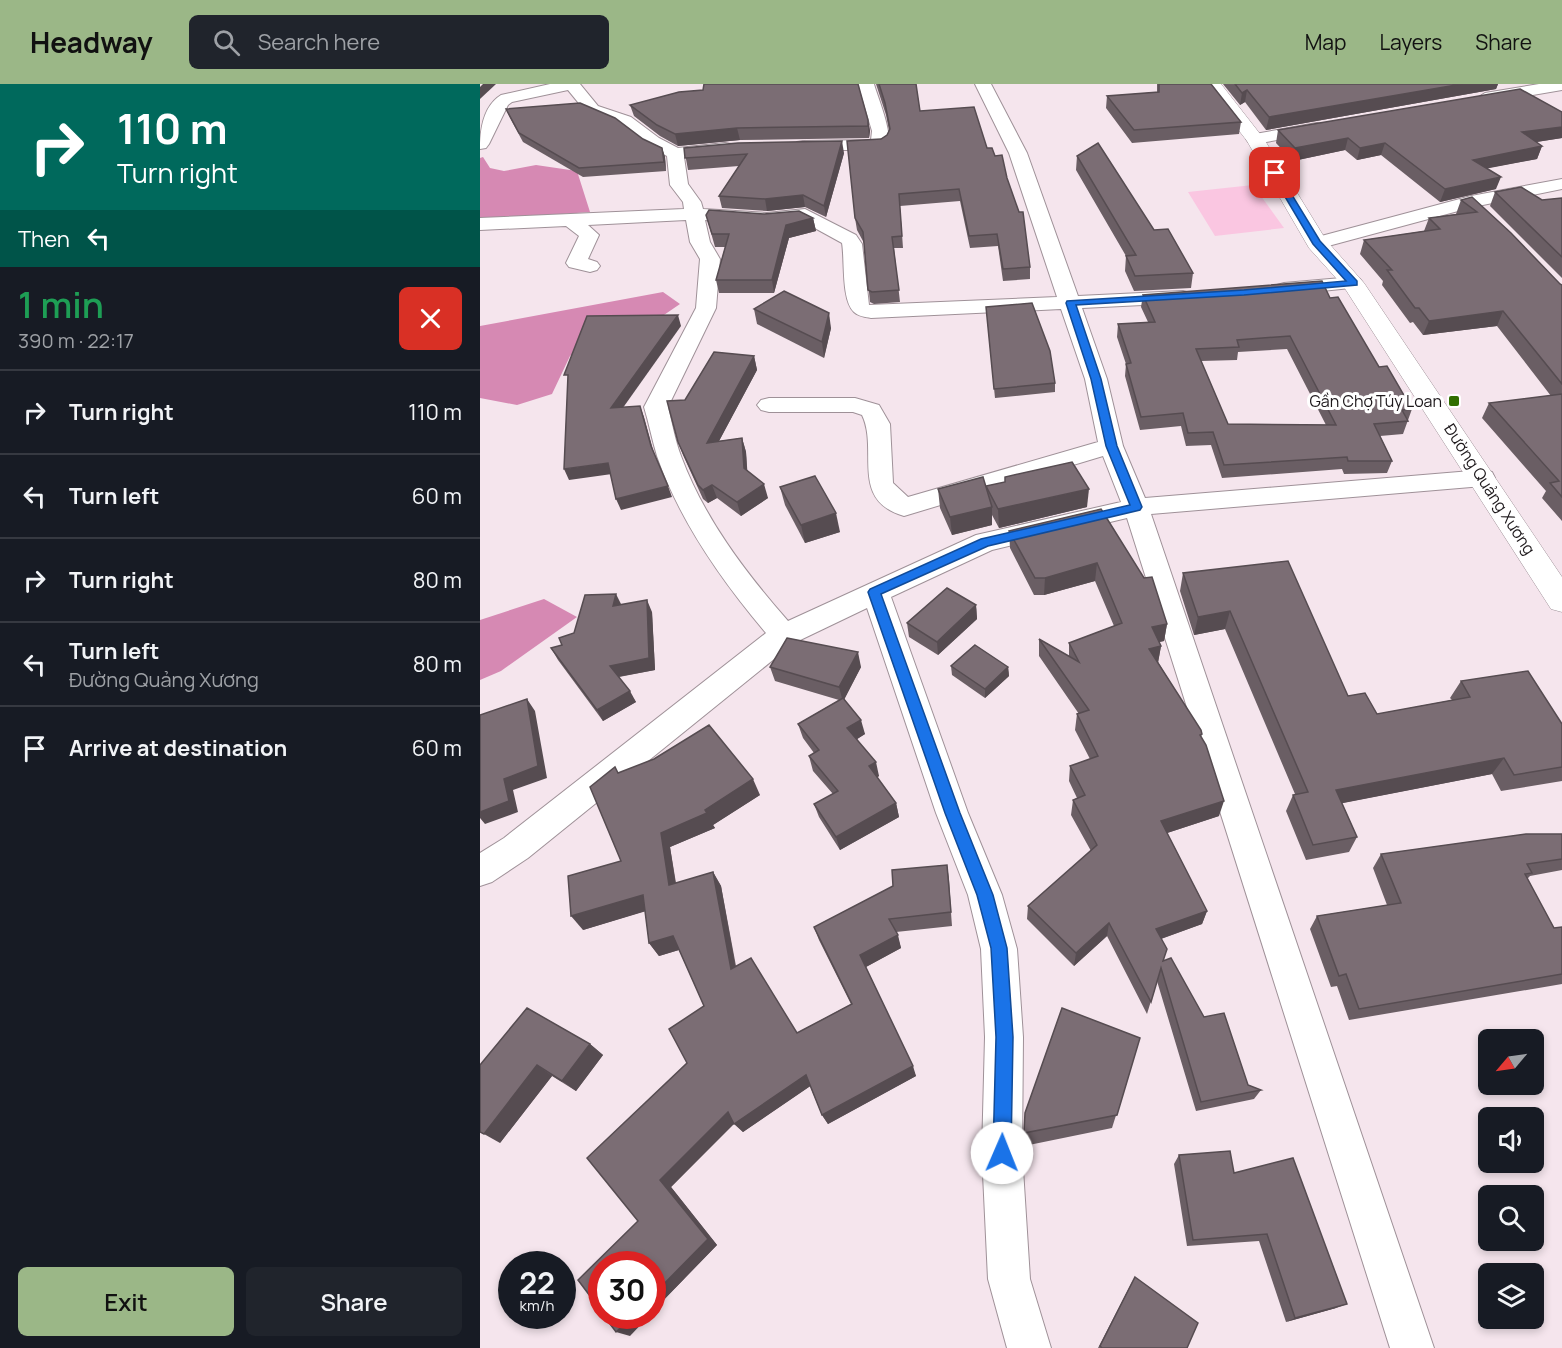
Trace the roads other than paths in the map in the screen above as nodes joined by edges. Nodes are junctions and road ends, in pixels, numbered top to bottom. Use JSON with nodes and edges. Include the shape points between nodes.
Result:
{"nodes":[{"id":1,"x":572,"y":84,"type":"edge"},
{"id":2,"x":866,"y":84,"type":"edge"},
{"id":3,"x":983,"y":84,"type":"edge"},
{"id":4,"x":1212,"y":84,"type":"edge"},
{"id":5,"x":1562,"y":85,"type":"edge"},
{"id":6,"x":1471,"y":101,"type":"edge"},
{"id":7,"x":1334,"y":125,"type":"edge"},
{"id":8,"x":1255,"y":139,"type":"junction"},
{"id":9,"x":480,"y":144,"type":"edge"},
{"id":10,"x":790,"y":146,"type":"edge"},
{"id":11,"x":740,"y":147,"type":"edge"},
{"id":12,"x":675,"y":153,"type":"junction"},
{"id":13,"x":1562,"y":184,"type":"edge"},
{"id":14,"x":1471,"y":202,"type":"junction"},
{"id":15,"x":694,"y":214,"type":"junction"},
{"id":16,"x":1488,"y":218,"type":"edge"},
{"id":17,"x":572,"y":221,"type":"junction"},
{"id":18,"x":480,"y":224,"type":"edge"},
{"id":19,"x":1317,"y":243,"type":"junction"},
{"id":20,"x":590,"y":266,"type":"dead end"},
{"id":21,"x":1353,"y":283,"type":"junction"},
{"id":22,"x":1266,"y":291,"type":"edge"},
{"id":23,"x":1201,"y":296,"type":"edge"},
{"id":24,"x":1070,"y":303,"type":"junction"},
{"id":25,"x":769,"y":405,"type":"dead end"},
{"id":26,"x":1111,"y":446,"type":"junction"},
{"id":27,"x":1483,"y":478,"type":"junction"},
{"id":28,"x":1136,"y":507,"type":"junction"},
{"id":29,"x":1555,"y":576,"type":"edge"},
{"id":30,"x":874,"y":592,"type":"junction"},
{"id":31,"x":1562,"y":601,"type":"edge"},
{"id":32,"x":784,"y":635,"type":"junction"},
{"id":33,"x":480,"y":871,"type":"edge"},
{"id":34,"x":1029,"y":1348,"type":"edge"},
{"id":35,"x":1412,"y":1348,"type":"edge"}],
"edges":[{"from":1,"to":9,"type":"street","via":[[507,98],[501,102]]},
{"from":1,"to":12,"type":"street","via":[[592,110],[625,121]]},
{"from":2,"to":10,"type":"street","via":[[880,143]]},
{"from":3,"to":24,"type":"street","via":[[1018,153]]},
{"from":4,"to":8,"type":"street","name":"Đường Quảng Xương"},
{"from":5,"to":6,"type":"street"},
{"from":7,"to":8,"type":"street"},
{"from":8,"to":19,"type":"street","name":"Đường Quảng Xương"},
{"from":11,"to":12,"type":"street"},
{"from":12,"to":15,"type":"street","via":[[679,185],[692,202]]},
{"from":13,"to":14,"type":"street"},
{"from":14,"to":16,"type":"street"},
{"from":14,"to":19,"type":"street"},
{"from":15,"to":17,"type":"street"},
{"from":15,"to":24,"type":"street","via":[[766,219],[806,215],[841,232],[852,244],[858,303],[867,311]]},
{"from":15,"to":32,"type":"street","via":[[700,242],[710,259],[706,308],[657,407],[670,459],[696,514],[753,600]]},
{"from":17,"to":18,"type":"street"},
{"from":17,"to":20,"type":"street","via":[[589,236],[576,263]]},
{"from":19,"to":21,"type":"street","name":"Đường Quảng Xương"},
{"from":21,"to":22,"type":"street"},
{"from":21,"to":27,"type":"street","name":"Đường Quảng Xương"},
{"from":23,"to":24,"type":"street"},
{"from":24,"to":26,"type":"street","via":[[1096,379]]},
{"from":25,"to":26,"type":"street","via":[[855,405],[871,411],[878,424],[881,484],[904,507]]},
{"from":26,"to":28,"type":"street"},
{"from":27,"to":28,"type":"street"},
{"from":27,"to":29,"type":"street","name":"Đường Quảng Xương"},
{"from":28,"to":30,"type":"street","via":[[985,542]]},
{"from":28,"to":35,"type":"street"},
{"from":29,"to":31,"type":"street","name":"Đường Quảng Xương"},
{"from":30,"to":32,"type":"street"},
{"from":30,"to":34,"type":"street","via":[[985,895],[999,948],[1004,1037],[1002,1153],[1009,1280]]},
{"from":32,"to":33,"type":"street","via":[[516,848]]}]}
